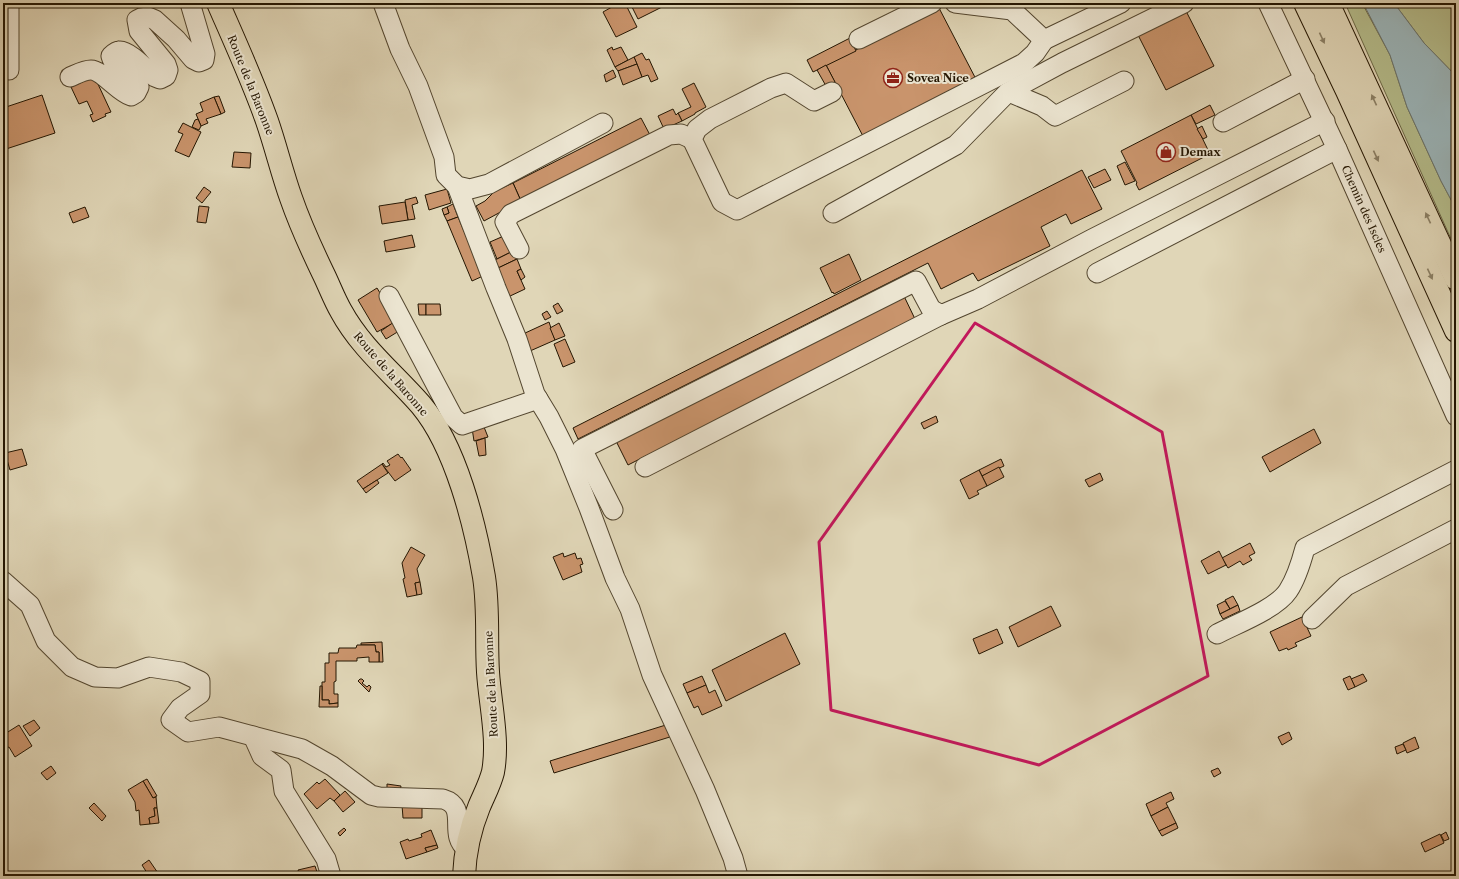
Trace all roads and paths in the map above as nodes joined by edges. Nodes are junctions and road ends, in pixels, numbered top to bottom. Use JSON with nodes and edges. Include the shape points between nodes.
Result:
{"nodes":[{"id":1,"x":9,"y":3,"type":"edge"},
{"id":2,"x":190,"y":3,"type":"edge"},
{"id":3,"x":218,"y":3,"type":"edge"},
{"id":4,"x":383,"y":3,"type":"edge"},
{"id":5,"x":932,"y":3,"type":"edge"},
{"id":6,"x":955,"y":3,"type":"edge"},
{"id":7,"x":1121,"y":3,"type":"edge"},
{"id":8,"x":1184,"y":3,"type":"edge"},
{"id":9,"x":1268,"y":3,"type":"edge"},
{"id":10,"x":1305,"y":3,"type":"edge"},
{"id":11,"x":1328,"y":3,"type":"edge"},
{"id":12,"x":859,"y":39,"type":"dead end"},
{"id":13,"x":1044,"y":40,"type":"junction"},
{"id":14,"x":9,"y":70,"type":"dead end"},
{"id":15,"x":70,"y":77,"type":"dead end"},
{"id":16,"x":1305,"y":79,"type":"junction"},
{"id":17,"x":1124,"y":81,"type":"dead end"},
{"id":18,"x":832,"y":92,"type":"dead end"},
{"id":19,"x":1008,"y":92,"type":"junction"},
{"id":20,"x":1325,"y":121,"type":"junction"},
{"id":21,"x":1223,"y":122,"type":"dead end"},
{"id":22,"x":603,"y":123,"type":"dead end"},
{"id":23,"x":692,"y":139,"type":"junction"},
{"id":24,"x":1337,"y":149,"type":"junction"},
{"id":25,"x":457,"y":186,"type":"junction"},
{"id":26,"x":833,"y":213,"type":"dead end"},
{"id":27,"x":519,"y":249,"type":"dead end"},
{"id":28,"x":1097,"y":273,"type":"dead end"},
{"id":29,"x":1456,"y":279,"type":"edge"},
{"id":30,"x":389,"y":296,"type":"dead end"},
{"id":31,"x":941,"y":315,"type":"junction"},
{"id":32,"x":1456,"y":331,"type":"edge"},
{"id":33,"x":538,"y":399,"type":"junction"},
{"id":34,"x":1456,"y":416,"type":"edge"},
{"id":35,"x":645,"y":467,"type":"dead end"},
{"id":36,"x":1456,"y":470,"type":"edge"},
{"id":37,"x":613,"y":510,"type":"dead end"},
{"id":38,"x":1456,"y":528,"type":"edge"},
{"id":39,"x":3,"y":581,"type":"edge"},
{"id":40,"x":1312,"y":619,"type":"dead end"},
{"id":41,"x":1217,"y":634,"type":"dead end"},
{"id":42,"x":253,"y":736,"type":"junction"},
{"id":43,"x":466,"y":849,"type":"junction"},
{"id":44,"x":332,"y":876,"type":"edge"},
{"id":45,"x":464,"y":876,"type":"edge"},
{"id":46,"x":738,"y":876,"type":"edge"}],
"edges":[{"from":1,"to":14,"type":"street"},
{"from":2,"to":15,"type":"street","via":[[205,54],[204,60],[199,62],[193,59],[176,39],[148,17],[138,20],[139,31],[166,64],[166,76],[160,79],[155,77],[120,50],[111,56],[112,62],[136,82],[139,88],[131,96],[124,94],[93,70],[82,71]]},
{"from":3,"to":43,"type":"main road","name":"Route de la Baronne","via":[[268,122],[304,233],[341,312],[357,337],[422,406],[437,429],[466,497],[487,607],[488,670],[494,752],[489,786],[471,828]]},
{"from":4,"to":25,"type":"street","via":[[418,86],[444,157],[446,175]]},
{"from":5,"to":12,"type":"street"},
{"from":6,"to":13,"type":"street","via":[[1012,10]]},
{"from":7,"to":13,"type":"street"},
{"from":8,"to":19,"type":"street"},
{"from":9,"to":16,"type":"street","name":"Chemin des Iscles"},
{"from":10,"to":32,"type":"main road","one_way":true},
{"from":29,"to":11,"type":"main road","one_way":true},
{"from":13,"to":23,"type":"street","via":[[1024,63],[737,210],[722,202]]},
{"from":16,"to":20,"type":"street","name":"Chemin des Iscles"},
{"from":16,"to":21,"type":"street"},
{"from":17,"to":19,"type":"street","via":[[1055,116],[1042,106]]},
{"from":18,"to":23,"type":"street","via":[[814,101],[786,83],[771,88],[710,119],[696,129]]},
{"from":19,"to":26,"type":"street","via":[[956,145]]},
{"from":20,"to":24,"type":"street","name":"Chemin des Iscles"},
{"from":20,"to":31,"type":"street","via":[[978,299]]},
{"from":22,"to":25,"type":"street","via":[[489,184],[470,189]]},
{"from":23,"to":27,"type":"street","via":[[681,134],[669,135],[511,214],[505,222]]},
{"from":24,"to":28,"type":"street"},
{"from":24,"to":34,"type":"street","name":"Chemin des Iscles"},
{"from":25,"to":33,"type":"street"},
{"from":30,"to":33,"type":"street","via":[[453,417],[462,425]]},
{"from":31,"to":35,"type":"street"},
{"from":31,"to":37,"type":"street","via":[[931,309],[916,281],[582,449]]},
{"from":33,"to":46,"type":"street","via":[[568,456],[615,578],[630,609],[652,675],[705,790]]},
{"from":36,"to":41,"type":"street","via":[[1306,548],[1288,592],[1276,604]]},
{"from":38,"to":40,"type":"street","via":[[1346,586]]},
{"from":39,"to":42,"type":"street","via":[[30,605],[46,641],[72,667],[96,677],[118,678],[149,668],[181,672],[200,681],[200,694],[180,708],[171,720],[188,732],[219,727]]},
{"from":42,"to":43,"type":"street","via":[[302,749],[332,766],[371,795],[450,801],[458,813],[459,840]]},
{"from":42,"to":44,"type":"street","via":[[262,756],[281,770],[284,791],[326,859]]},
{"from":43,"to":45,"type":"main road","name":"Route de la Baronne"}]}
